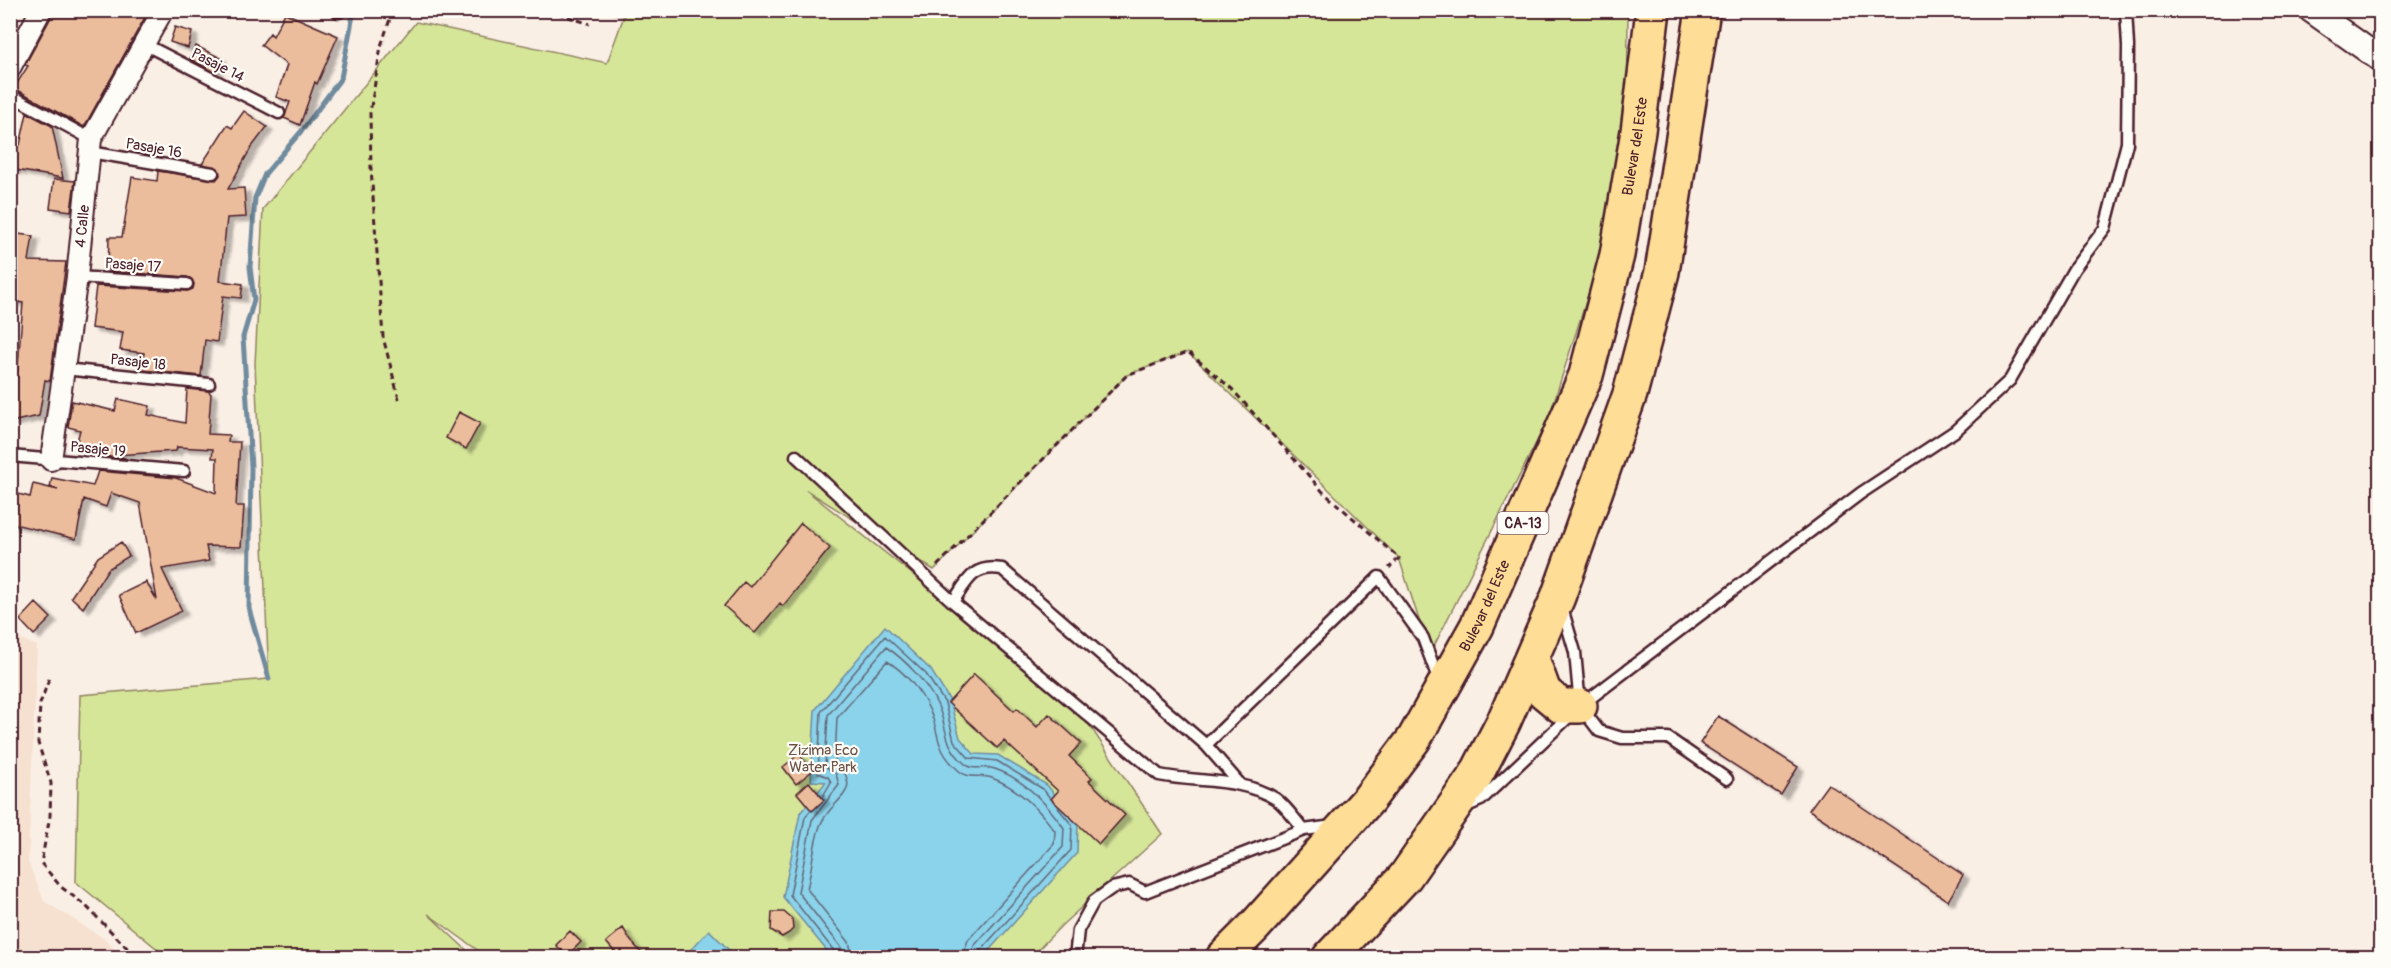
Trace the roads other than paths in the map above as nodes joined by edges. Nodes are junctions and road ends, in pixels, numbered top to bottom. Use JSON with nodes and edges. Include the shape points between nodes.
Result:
{"nodes":[{"id":1,"x":41,"y":10,"type":"edge"},
{"id":2,"x":163,"y":10,"type":"edge"},
{"id":3,"x":1653,"y":10,"type":"edge"},
{"id":4,"x":2126,"y":10,"type":"edge"},
{"id":5,"x":2311,"y":10,"type":"edge"},
{"id":6,"x":1704,"y":12,"type":"edge"},
{"id":7,"x":144,"y":45,"type":"junction"},
{"id":8,"x":2380,"y":59,"type":"edge"},
{"id":9,"x":10,"y":68,"type":"edge"},
{"id":10,"x":10,"y":95,"type":"edge"},
{"id":11,"x":279,"y":113,"type":"dead end"},
{"id":12,"x":91,"y":146,"type":"junction"},
{"id":13,"x":213,"y":173,"type":"dead end"},
{"id":14,"x":76,"y":277,"type":"junction"},
{"id":15,"x":187,"y":284,"type":"dead end"},
{"id":16,"x":63,"y":369,"type":"junction"},
{"id":17,"x":210,"y":384,"type":"dead end"},
{"id":18,"x":10,"y":456,"type":"edge"},
{"id":19,"x":796,"y":456,"type":"dead end"},
{"id":20,"x":51,"y":460,"type":"junction"},
{"id":21,"x":184,"y":471,"type":"dead end"},
{"id":22,"x":1558,"y":597,"type":"junction"},
{"id":23,"x":952,"y":602,"type":"junction"},
{"id":24,"x":1532,"y":659,"type":"junction"},
{"id":25,"x":1442,"y":691,"type":"junction"},
{"id":26,"x":1580,"y":706,"type":"junction"},
{"id":27,"x":1206,"y":745,"type":"junction"},
{"id":28,"x":1727,"y":779,"type":"dead end"},
{"id":29,"x":1239,"y":783,"type":"junction"},
{"id":30,"x":1450,"y":814,"type":"junction"},
{"id":31,"x":1347,"y":824,"type":"junction"},
{"id":32,"x":1304,"y":830,"type":"junction"},
{"id":33,"x":1075,"y":957,"type":"edge"},
{"id":34,"x":1223,"y":957,"type":"edge"},
{"id":35,"x":1329,"y":957,"type":"edge"}],
"edges":[{"from":1,"to":9,"type":"street"},
{"from":2,"to":7,"type":"street","name":"4 Calle"},
{"from":3,"to":25,"type":"highway","name":"Bulevar del Este","number":"CA-13","via":[[1617,255],[1586,375],[1477,626]]},
{"from":4,"to":26,"type":"lane","via":[[2127,143],[2105,228],[2074,269],[2010,380],[1955,431],[1861,493]]},
{"from":5,"to":8,"type":"street"},
{"from":6,"to":22,"type":"highway","via":[[1662,272],[1630,394]]},
{"from":7,"to":11,"type":"lane","name":"Pasaje 14"},
{"from":7,"to":12,"type":"street","name":"4 Calle"},
{"from":10,"to":12,"type":"lane","name":"Pasaje 16"},
{"from":12,"to":13,"type":"lane","name":"Pasaje 16"},
{"from":12,"to":14,"type":"street","name":"4 Calle"},
{"from":14,"to":15,"type":"lane","name":"Pasaje 17"},
{"from":14,"to":16,"type":"street","name":"4 Calle"},
{"from":16,"to":17,"type":"lane","name":"Pasaje 18"},
{"from":16,"to":20,"type":"street","name":"4 Calle"},
{"from":18,"to":20,"type":"lane","name":"Pasaje 19"},
{"from":19,"to":23,"type":"lane"},
{"from":20,"to":21,"type":"lane","name":"Pasaje 19"},
{"from":22,"to":24,"type":"highway"},
{"from":22,"to":26,"type":"lane","via":[[1575,652]]},
{"from":23,"to":27,"type":"lane","via":[[974,572],[990,567],[1002,569]]},
{"from":23,"to":29,"type":"lane","via":[[1159,775],[1187,781]]},
{"from":24,"to":26,"type":"highway","via":[[1544,692],[1561,706]]},
{"from":24,"to":30,"type":"highway","via":[[1476,775]]},
{"from":25,"to":27,"type":"lane","via":[[1423,638],[1379,577]]},
{"from":25,"to":31,"type":"highway","name":"Bulevar del Este","number":"CA-13","via":[[1414,739]]},
{"from":26,"to":28,"type":"lane","via":[[1599,731],[1622,738],[1668,738]]},
{"from":26,"to":30,"type":"lane","via":[[1481,800]]},
{"from":27,"to":29,"type":"lane"},
{"from":29,"to":32,"type":"lane","via":[[1277,800]]},
{"from":30,"to":35,"type":"highway","via":[[1405,877]]},
{"from":31,"to":32,"type":"lane"},
{"from":31,"to":34,"type":"highway","name":"Bulevar del Este","number":"CA-13"},
{"from":32,"to":33,"type":"lane","via":[[1145,892],[1129,884],[1112,888],[1094,901],[1078,930]]}]}
